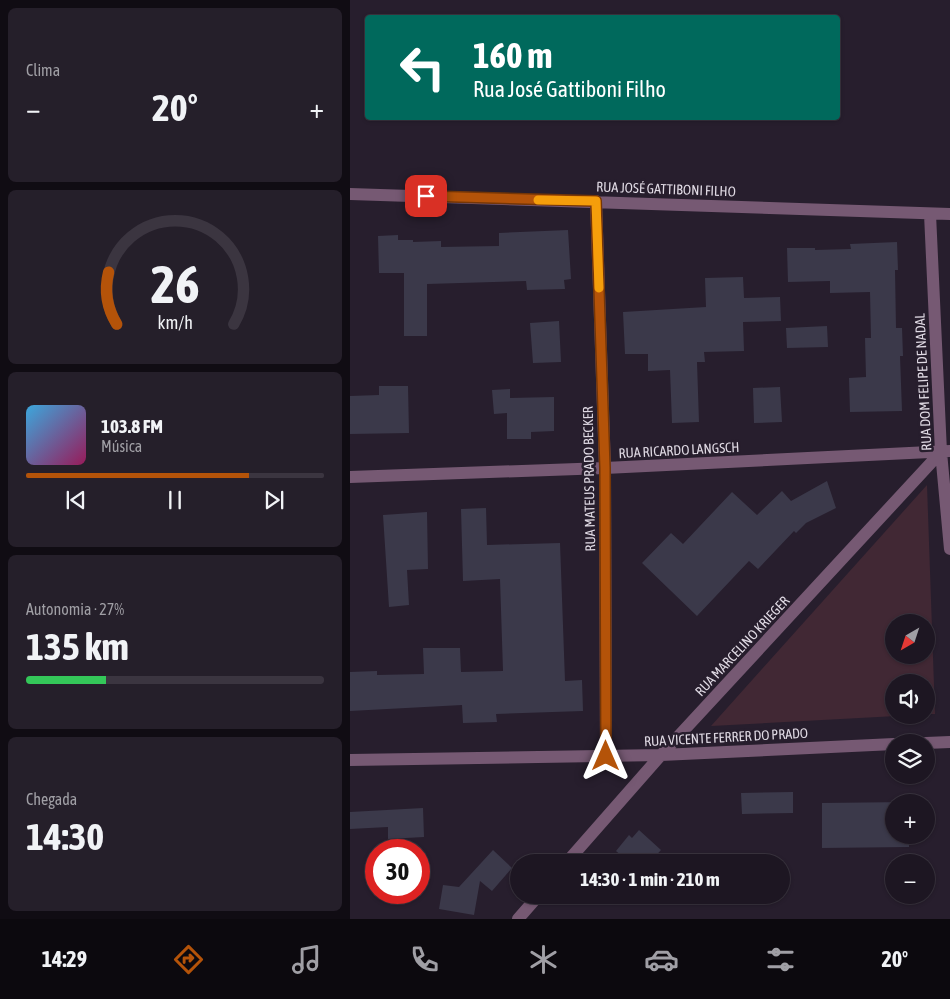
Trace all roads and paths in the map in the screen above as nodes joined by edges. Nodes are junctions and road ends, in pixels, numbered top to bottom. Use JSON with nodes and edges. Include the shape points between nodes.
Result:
{"nodes":[{"id":1,"x":350,"y":194,"type":"edge"},
{"id":2,"x":596,"y":201,"type":"junction"},
{"id":3,"x":930,"y":214,"type":"junction"},
{"id":4,"x":950,"y":214,"type":"edge"},
{"id":5,"x":946,"y":452,"type":"edge"},
{"id":6,"x":605,"y":468,"type":"junction"},
{"id":7,"x":350,"y":477,"type":"edge"},
{"id":8,"x":950,"y":548,"type":"edge"},
{"id":9,"x":950,"y":742,"type":"edge"},
{"id":10,"x":935,"y":743,"type":"edge"},
{"id":11,"x":885,"y":744,"type":"edge"},
{"id":12,"x":661,"y":755,"type":"junction"},
{"id":13,"x":606,"y":756,"type":"junction"},
{"id":14,"x":350,"y":760,"type":"edge"},
{"id":15,"x":574,"y":854,"type":"edge"},
{"id":16,"x":531,"y":904,"type":"edge"},
{"id":17,"x":518,"y":919,"type":"edge"}],
"edges":[{"from":1,"to":2,"type":"street","name":"RUA JOSÉ GATTIBONI FILHO"},
{"from":2,"to":3,"type":"street","name":"RUA JOSÉ GATTIBONI FILHO"},
{"from":2,"to":6,"type":"street","name":"RUA MATEUS PRADO BECKER"},
{"from":3,"to":4,"type":"street","name":"RUA JOSÉ GATTIBONI FILHO"},
{"from":3,"to":5,"type":"street","name":"RUA DOM FELIPE DE NADAL"},
{"from":5,"to":6,"type":"street","name":"RUA RICARDO LANGSCH"},
{"from":5,"to":8,"type":"street","name":"RUA DOM FELIPE DE NADAL"},
{"from":5,"to":12,"type":"street","name":"RUA MARCELINO KRIEGER"},
{"from":6,"to":7,"type":"street","name":"RUA RICARDO LANGSCH"},
{"from":6,"to":13,"type":"street","name":"RUA MATEUS PRADO BECKER"},
{"from":9,"to":10,"type":"street"},
{"from":11,"to":12,"type":"street","name":"RUA VICENTE FERRER DO PRADO"},
{"from":12,"to":13,"type":"street","name":"RUA VICENTE FERRER DO PRADO"},
{"from":12,"to":15,"type":"street","name":"RUA MARCELINO KRIEGER"},
{"from":13,"to":14,"type":"street","name":"RUA VICENTE FERRER DO PRADO"},
{"from":16,"to":17,"type":"street"}]}
